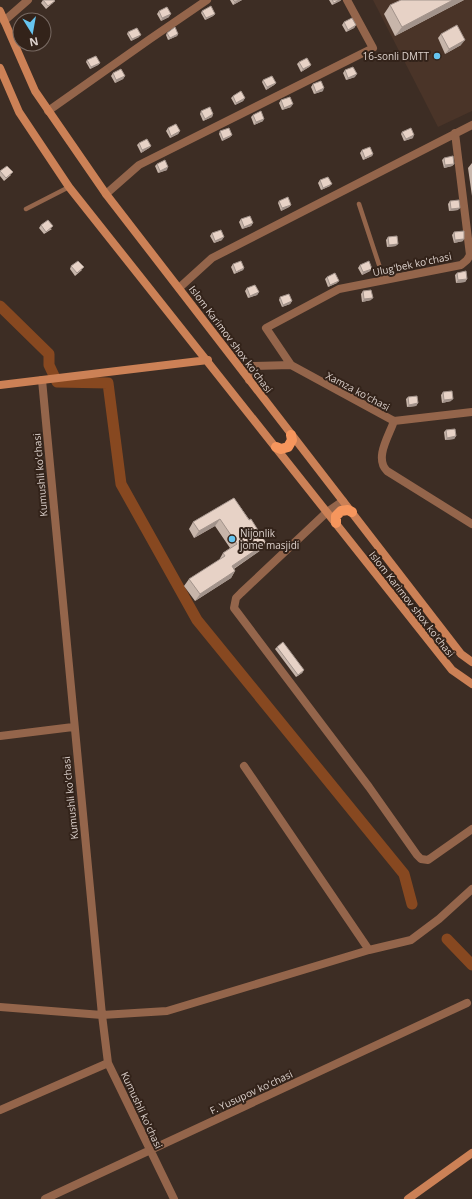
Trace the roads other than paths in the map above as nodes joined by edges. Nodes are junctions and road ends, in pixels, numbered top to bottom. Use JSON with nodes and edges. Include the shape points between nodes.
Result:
{"nodes":[{"id":1,"x":28,"y":0,"type":"edge"},
{"id":2,"x":207,"y":0,"type":"edge"},
{"id":3,"x":347,"y":0,"type":"edge"},
{"id":4,"x":0,"y":11,"type":"edge"},
{"id":5,"x":4,"y":21,"type":"junction"},
{"id":6,"x":0,"y":68,"type":"edge"},
{"id":7,"x":48,"y":111,"type":"junction"},
{"id":8,"x":472,"y":125,"type":"edge"},
{"id":9,"x":455,"y":133,"type":"junction"},
{"id":10,"x":69,"y":187,"type":"junction"},
{"id":11,"x":106,"y":194,"type":"junction"},
{"id":12,"x":360,"y":204,"type":"dead end"},
{"id":13,"x":26,"y":209,"type":"dead end"},
{"id":14,"x":384,"y":280,"type":"junction"},
{"id":15,"x":179,"y":288,"type":"junction"},
{"id":16,"x":208,"y":360,"type":"junction"},
{"id":17,"x":291,"y":365,"type":"junction"},
{"id":18,"x":42,"y":380,"type":"junction"},
{"id":19,"x":249,"y":380,"type":"junction"},
{"id":20,"x":0,"y":385,"type":"edge"},
{"id":21,"x":472,"y":412,"type":"edge"},
{"id":22,"x":394,"y":421,"type":"junction"},
{"id":23,"x":291,"y":435,"type":"junction"},
{"id":24,"x":276,"y":447,"type":"junction"},
{"id":25,"x":343,"y":501,"type":"junction"},
{"id":26,"x":328,"y":512,"type":"junction"},
{"id":27,"x":352,"y":512,"type":"junction"},
{"id":28,"x":336,"y":524,"type":"junction"},
{"id":29,"x":472,"y":524,"type":"edge"},
{"id":30,"x":472,"y":662,"type":"edge"},
{"id":31,"x":472,"y":684,"type":"edge"},
{"id":32,"x":73,"y":727,"type":"junction"},
{"id":33,"x":0,"y":736,"type":"edge"},
{"id":34,"x":244,"y":766,"type":"dead end"},
{"id":35,"x":472,"y":829,"type":"edge"},
{"id":36,"x":472,"y":889,"type":"edge"},
{"id":37,"x":369,"y":950,"type":"junction"},
{"id":38,"x":467,"y":1003,"type":"dead end"},
{"id":39,"x":0,"y":1007,"type":"edge"},
{"id":40,"x":102,"y":1015,"type":"junction"},
{"id":41,"x":108,"y":1062,"type":"junction"},
{"id":42,"x":0,"y":1110,"type":"edge"},
{"id":43,"x":150,"y":1150,"type":"junction"},
{"id":44,"x":472,"y":1153,"type":"edge"},
{"id":45,"x":45,"y":1199,"type":"edge"},
{"id":46,"x":174,"y":1199,"type":"edge"},
{"id":47,"x":408,"y":1199,"type":"edge"}],
"edges":[{"from":1,"to":5,"type":"street"},
{"from":2,"to":7,"type":"street"},
{"from":3,"to":11,"type":"street","via":[[373,48],[139,164]]},
{"from":4,"to":5,"type":"main road","name":"Islom Karimov shox ko'chasi"},
{"from":5,"to":7,"type":"main road","name":"Islom Karimov shox ko'chasi","via":[[35,91]]},
{"from":6,"to":10,"type":"main road","name":"Islom Karimov shox ko'chasi","via":[[19,112]]},
{"from":7,"to":11,"type":"main road","name":"Islom Karimov shox ko'chasi"},
{"from":8,"to":9,"type":"street"},
{"from":9,"to":14,"type":"street","name":"Ulug'bek ko'chasi","via":[[470,254],[461,264]]},
{"from":9,"to":15,"type":"street","via":[[212,258]]},
{"from":10,"to":13,"type":"lane"},
{"from":10,"to":16,"type":"main road","name":"Islom Karimov shox ko'chasi"},
{"from":11,"to":15,"type":"main road","name":"Islom Karimov shox ko'chasi"},
{"from":12,"to":14,"type":"lane"},
{"from":14,"to":17,"type":"street","name":"Ulug'bek ko'chasi","via":[[339,289],[266,328]]},
{"from":15,"to":19,"type":"main road","name":"Islom Karimov shox ko'chasi"},
{"from":16,"to":18,"type":"main road"},
{"from":16,"to":24,"type":"main road","name":"Islom Karimov shox ko'chasi"},
{"from":17,"to":19,"type":"street","via":[[252,366]]},
{"from":17,"to":22,"type":"street","name":"Xamza ko'chasi"},
{"from":18,"to":20,"type":"main road"},
{"from":18,"to":32,"type":"street","name":"Kumushli ko'chasi"},
{"from":19,"to":23,"type":"main road","name":"Islom Karimov shox ko'chasi"},
{"from":21,"to":22,"type":"street","name":"Xamza ko'chasi"},
{"from":22,"to":29,"type":"street","via":[[381,455],[382,467]]},
{"from":23,"to":24,"type":"main road","via":[[292,440],[288,447]]},
{"from":23,"to":25,"type":"main road","name":"Islom Karimov shox ko'chasi"},
{"from":24,"to":26,"type":"main road","name":"Islom Karimov shox ko'chasi"},
{"from":25,"to":26,"type":"street"},
{"from":25,"to":27,"type":"main road","name":"Islom Karimov shox ko'chasi"},
{"from":26,"to":28,"type":"main road","name":"Islom Karimov shox ko'chasi"},
{"from":26,"to":35,"type":"street","via":[[236,598],[236,612],[421,859],[428,860]]},
{"from":27,"to":28,"type":"main road","via":[[341,511],[336,516]]},
{"from":27,"to":30,"type":"main road","name":"Islom Karimov shox ko'chasi","via":[[461,654]]},
{"from":28,"to":31,"type":"main road","name":"Islom Karimov shox ko'chasi","via":[[452,670]]},
{"from":32,"to":33,"type":"street"},
{"from":32,"to":40,"type":"street","name":"Kumushli ko'chasi"},
{"from":34,"to":37,"type":"street"},
{"from":36,"to":37,"type":"street","via":[[411,940]]},
{"from":37,"to":40,"type":"street","via":[[167,1011]]},
{"from":38,"to":43,"type":"street","name":"F. Yusupov ko'chasi"},
{"from":39,"to":40,"type":"street"},
{"from":40,"to":41,"type":"street","name":"Kumushli ko'chasi"},
{"from":41,"to":42,"type":"street"},
{"from":41,"to":43,"type":"street","name":"Kumushli ko'chasi"},
{"from":43,"to":45,"type":"street","name":"F. Yusupov ko'chasi"},
{"from":43,"to":46,"type":"street","name":"Kumushli ko'chasi"},
{"from":44,"to":47,"type":"main road"}]}
